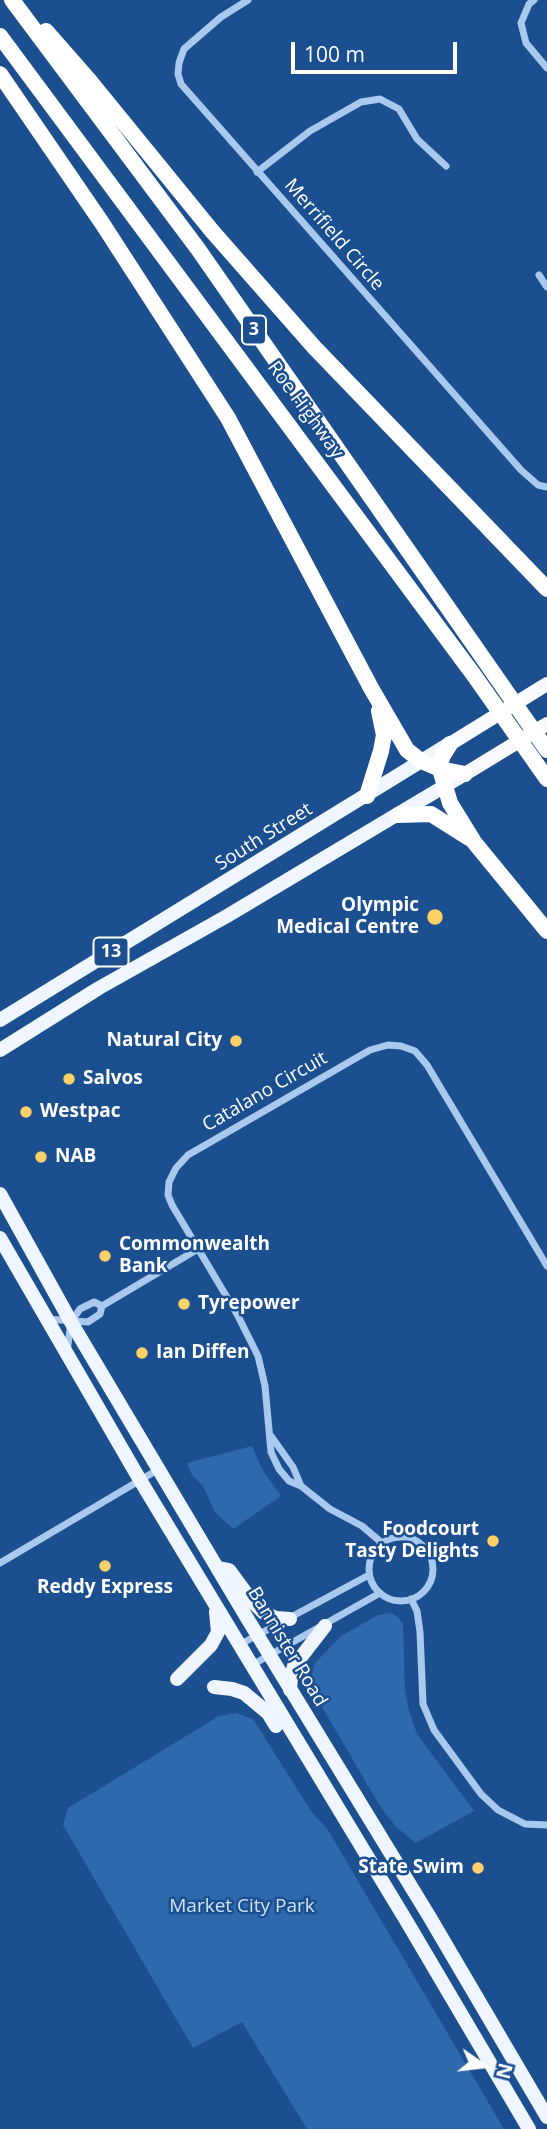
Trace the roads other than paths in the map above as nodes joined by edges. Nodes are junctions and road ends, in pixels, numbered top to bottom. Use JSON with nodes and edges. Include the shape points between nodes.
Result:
{"nodes":[{"id":1,"x":12,"y":0,"type":"edge"},
{"id":2,"x":19,"y":0,"type":"edge"},
{"id":3,"x":248,"y":0,"type":"edge"},
{"id":4,"x":534,"y":0,"type":"edge"},
{"id":5,"x":0,"y":36,"type":"edge"},
{"id":6,"x":547,"y":68,"type":"edge"},
{"id":7,"x":0,"y":74,"type":"edge"},
{"id":8,"x":446,"y":166,"type":"dead end"},
{"id":9,"x":257,"y":172,"type":"junction"},
{"id":10,"x":539,"y":275,"type":"dead end"},
{"id":11,"x":547,"y":287,"type":"edge"},
{"id":12,"x":547,"y":487,"type":"edge"},
{"id":13,"x":547,"y":589,"type":"edge"},
{"id":14,"x":481,"y":670,"type":"junction"},
{"id":15,"x":547,"y":684,"type":"edge"},
{"id":16,"x":371,"y":688,"type":"junction"},
{"id":17,"x":547,"y":724,"type":"edge"},
{"id":18,"x":450,"y":744,"type":"junction"},
{"id":19,"x":541,"y":756,"type":"edge"},
{"id":20,"x":421,"y":761,"type":"junction"},
{"id":21,"x":440,"y":769,"type":"junction"},
{"id":22,"x":465,"y":774,"type":"junction"},
{"id":23,"x":547,"y":779,"type":"edge"},
{"id":24,"x":444,"y":787,"type":"junction"},
{"id":25,"x":367,"y":796,"type":"junction"},
{"id":26,"x":398,"y":815,"type":"junction"},
{"id":27,"x":474,"y":842,"type":"junction"},
{"id":28,"x":547,"y":931,"type":"edge"},
{"id":29,"x":0,"y":1020,"type":"edge"},
{"id":30,"x":0,"y":1050,"type":"edge"},
{"id":31,"x":0,"y":1194,"type":"edge"},
{"id":32,"x":0,"y":1238,"type":"edge"},
{"id":33,"x":198,"y":1249,"type":"junction"},
{"id":34,"x":547,"y":1266,"type":"edge"},
{"id":35,"x":102,"y":1306,"type":"junction"},
{"id":36,"x":46,"y":1319,"type":"junction"},
{"id":37,"x":71,"y":1322,"type":"junction"},
{"id":38,"x":67,"y":1355,"type":"junction"},
{"id":39,"x":271,"y":1436,"type":"junction"},
{"id":40,"x":159,"y":1469,"type":"junction"},
{"id":41,"x":140,"y":1480,"type":"junction"},
{"id":42,"x":301,"y":1486,"type":"junction"},
{"id":43,"x":382,"y":1542,"type":"junction"},
{"id":44,"x":0,"y":1563,"type":"edge"},
{"id":45,"x":218,"y":1568,"type":"junction"},
{"id":46,"x":369,"y":1575,"type":"junction"},
{"id":47,"x":380,"y":1593,"type":"junction"},
{"id":48,"x":411,"y":1599,"type":"junction"},
{"id":49,"x":213,"y":1602,"type":"junction"},
{"id":50,"x":290,"y":1619,"type":"junction"},
{"id":51,"x":325,"y":1626,"type":"junction"},
{"id":52,"x":257,"y":1635,"type":"junction"},
{"id":53,"x":239,"y":1645,"type":"junction"},
{"id":54,"x":270,"y":1655,"type":"junction"},
{"id":55,"x":251,"y":1666,"type":"junction"},
{"id":56,"x":177,"y":1679,"type":"dead end"},
{"id":57,"x":214,"y":1687,"type":"dead end"},
{"id":58,"x":290,"y":1690,"type":"junction"},
{"id":59,"x":295,"y":1738,"type":"junction"},
{"id":60,"x":547,"y":1825,"type":"edge"},
{"id":61,"x":547,"y":2118,"type":"edge"},
{"id":62,"x":529,"y":2129,"type":"edge"}],
"edges":[{"from":1,"to":14,"type":"highway","name":"Roe Highway","number":"3","via":[[198,249]]},
{"from":2,"to":13,"type":"highway","via":[[314,347]]},
{"from":3,"to":9,"type":"street","name":"Merrifield Circle","via":[[184,49],[178,75],[187,92]]},
{"from":4,"to":6,"type":"street","via":[[522,23],[526,43]]},
{"from":5,"to":14,"type":"highway","name":"Roe Highway","number":"3"},
{"from":7,"to":16,"type":"highway","via":[[228,418]]},
{"from":8,"to":9,"type":"street","via":[[417,139],[399,110],[380,99],[362,102],[310,131]]},
{"from":9,"to":12,"type":"street","name":"Merrifield Circle","via":[[521,470]]},
{"from":10,"to":11,"type":"street"},
{"from":14,"to":19,"type":"highway","name":"Roe Highway","number":"3"},
{"from":15,"to":18,"type":"highway","name":"South Street","number":"13"},
{"from":16,"to":20,"type":"highway","via":[[408,750]]},
{"from":16,"to":25,"type":"highway","via":[[384,735]]},
{"from":17,"to":22,"type":"highway","number":"13"},
{"from":18,"to":20,"type":"main road","name":"South Street","number":"13"},
{"from":18,"to":21,"type":"highway"},
{"from":19,"to":23,"type":"highway","name":"Roe Highway","number":"3"},
{"from":20,"to":21,"type":"highway"},
{"from":20,"to":25,"type":"main road","name":"South Street","number":"13"},
{"from":21,"to":22,"type":"highway"},
{"from":21,"to":24,"type":"highway"},
{"from":22,"to":24,"type":"main road","number":"13"},
{"from":24,"to":26,"type":"main road","number":"13"},
{"from":24,"to":27,"type":"highway"},
{"from":25,"to":29,"type":"main road","name":"South Street","number":"13"},
{"from":26,"to":27,"type":"highway","via":[[431,814]]},
{"from":26,"to":30,"type":"main road","number":"13"},
{"from":27,"to":28,"type":"highway"},
{"from":31,"to":37,"type":"main road","name":"Bannister Road"},
{"from":32,"to":36,"type":"main road"},
{"from":33,"to":34,"type":"street","name":"Catalano Circuit","via":[[167,1195],[177,1166],[188,1155],[370,1050],[388,1045],[415,1051],[427,1065]]},
{"from":33,"to":35,"type":"street"},
{"from":33,"to":39,"type":"street","name":"Catalano Circuit","via":[[258,1356]]},
{"from":35,"to":37,"type":"street","via":[[94,1303],[80,1309]]},
{"from":35,"to":37,"type":"street","via":[[100,1314],[88,1322]]},
{"from":36,"to":37,"type":"street"},
{"from":36,"to":38,"type":"main road"},
{"from":37,"to":38,"type":"street"},
{"from":37,"to":40,"type":"main road","name":"Bannister Road"},
{"from":38,"to":41,"type":"main road"},
{"from":39,"to":42,"type":"street","name":"Catalano Circuit"},
{"from":39,"to":42,"type":"street","name":"Catalano Circuit","via":[[271,1452],[279,1469]]},
{"from":40,"to":41,"type":"street"},
{"from":40,"to":45,"type":"main road","name":"Bannister Road"},
{"from":41,"to":44,"type":"street"},
{"from":41,"to":49,"type":"main road"},
{"from":42,"to":43,"type":"street","name":"Catalano Circuit"},
{"from":43,"to":46,"type":"street","via":[[371,1557]]},
{"from":43,"to":48,"type":"street","via":[[414,1539],[429,1554],[428,1586]]},
{"from":45,"to":50,"type":"main road","via":[[229,1570],[264,1613]]},
{"from":45,"to":52,"type":"main road","name":"Bannister Road"},
{"from":46,"to":47,"type":"street"},
{"from":46,"to":50,"type":"street"},
{"from":47,"to":48,"type":"street","via":[[395,1600]]},
{"from":47,"to":51,"type":"street"},
{"from":48,"to":60,"type":"street","via":[[420,1632],[423,1704],[434,1730],[498,1811],[525,1824]]},
{"from":49,"to":53,"type":"main road"},
{"from":49,"to":56,"type":"main road","via":[[218,1632]]},
{"from":50,"to":52,"type":"street"},
{"from":51,"to":54,"type":"street"},
{"from":51,"to":58,"type":"main road","via":[[294,1666]]},
{"from":52,"to":53,"type":"street"},
{"from":52,"to":54,"type":"main road","name":"Bannister Road"},
{"from":53,"to":55,"type":"main road"},
{"from":54,"to":55,"type":"street"},
{"from":54,"to":58,"type":"main road","name":"Bannister Road"},
{"from":55,"to":59,"type":"main road"},
{"from":57,"to":59,"type":"main road","via":[[244,1693],[268,1713],[278,1730]]},
{"from":58,"to":61,"type":"main road","name":"Bannister Road"},
{"from":59,"to":62,"type":"main road"}]}
